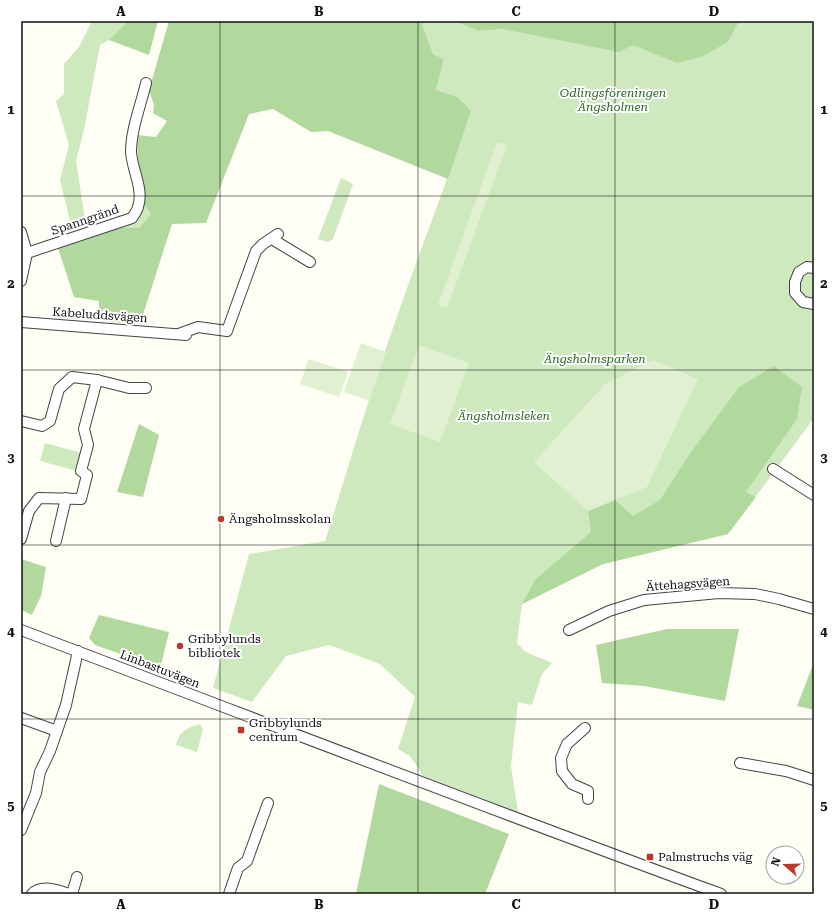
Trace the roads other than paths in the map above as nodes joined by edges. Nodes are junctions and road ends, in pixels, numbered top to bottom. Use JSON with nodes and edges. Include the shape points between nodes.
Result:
{"nodes":[{"id":1,"x":146,"y":82,"type":"dead end"},
{"id":2,"x":21,"y":232,"type":"edge"},
{"id":3,"x":27,"y":253,"type":"junction"},
{"id":4,"x":310,"y":262,"type":"dead end"},
{"id":5,"x":814,"y":268,"type":"edge"},
{"id":6,"x":21,"y":281,"type":"edge"},
{"id":7,"x":814,"y":304,"type":"edge"},
{"id":8,"x":21,"y":322,"type":"edge"},
{"id":9,"x":97,"y":380,"type":"junction"},
{"id":10,"x":146,"y":388,"type":"dead end"},
{"id":11,"x":21,"y":421,"type":"edge"},
{"id":12,"x":773,"y":469,"type":"dead end"},
{"id":13,"x":814,"y":495,"type":"edge"},
{"id":14,"x":66,"y":498,"type":"junction"},
{"id":15,"x":21,"y":539,"type":"edge"},
{"id":16,"x":56,"y":541,"type":"dead end"},
{"id":17,"x":814,"y":609,"type":"edge"},
{"id":18,"x":21,"y":630,"type":"edge"},
{"id":19,"x":569,"y":630,"type":"dead end"},
{"id":20,"x":78,"y":651,"type":"junction"},
{"id":21,"x":21,"y":718,"type":"edge"},
{"id":22,"x":585,"y":728,"type":"dead end"},
{"id":23,"x":57,"y":731,"type":"junction"},
{"id":24,"x":740,"y":763,"type":"dead end"},
{"id":25,"x":814,"y":780,"type":"edge"},
{"id":26,"x":588,"y":799,"type":"dead end"},
{"id":27,"x":268,"y":803,"type":"dead end"},
{"id":28,"x":21,"y":830,"type":"edge"},
{"id":29,"x":77,"y":877,"type":"dead end"},
{"id":30,"x":57,"y":892,"type":"edge"},
{"id":31,"x":32,"y":894,"type":"edge"},
{"id":32,"x":69,"y":894,"type":"edge"},
{"id":33,"x":72,"y":894,"type":"edge"},
{"id":34,"x":229,"y":894,"type":"edge"},
{"id":35,"x":721,"y":894,"type":"edge"}],
"edges":[{"from":1,"to":3,"type":"street","name":"Spanngränd","via":[[131,153],[139,194],[138,207],[132,218]]},
{"from":2,"to":3,"type":"street"},
{"from":3,"to":6,"type":"street"},
{"from":4,"to":8,"type":"street","name":"Kabeluddsvägen","via":[[275,236],[263,244],[256,251],[227,331],[198,326],[182,335]]},
{"from":5,"to":7,"type":"street","via":[[807,267],[799,272],[795,282],[795,293],[803,302]]},
{"from":9,"to":10,"type":"street","via":[[129,388]]},
{"from":9,"to":11,"type":"street","via":[[72,377],[59,389],[50,421],[42,426]]},
{"from":9,"to":14,"type":"street","via":[[84,429],[88,445],[81,471],[87,475],[81,499]]},
{"from":12,"to":13,"type":"street"},
{"from":14,"to":15,"type":"street","via":[[39,498],[29,511]]},
{"from":14,"to":16,"type":"street"},
{"from":17,"to":19,"type":"street","name":"Ättehagsvägen","via":[[755,594],[719,593],[644,600],[609,611]]},
{"from":18,"to":20,"type":"street","name":"Linbastuvägen"},
{"from":20,"to":23,"type":"street","via":[[66,705]]},
{"from":20,"to":35,"type":"street","name":"Linbastuvägen","via":[[389,771]]},
{"from":21,"to":23,"type":"street"},
{"from":22,"to":26,"type":"street","via":[[568,744],[561,758],[562,771],[572,784],[588,791]]},
{"from":23,"to":28,"type":"street"},
{"from":24,"to":25,"type":"street"},
{"from":27,"to":34,"type":"street","via":[[247,861],[238,868]]},
{"from":29,"to":33,"type":"street"},
{"from":30,"to":31,"type":"street","via":[[48,888]]},
{"from":30,"to":32,"type":"street"}]}
